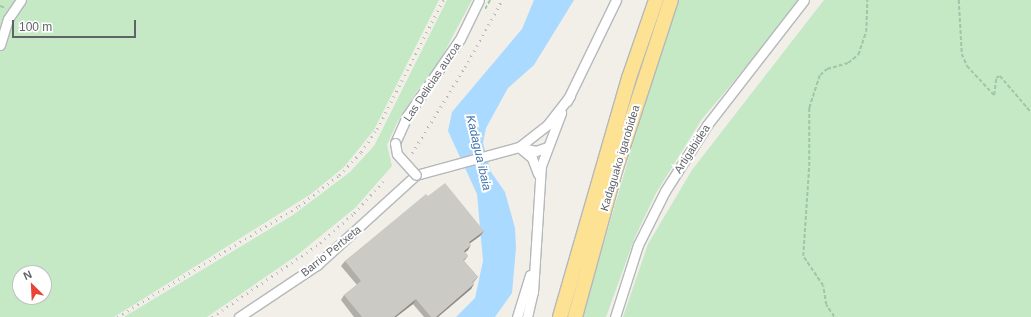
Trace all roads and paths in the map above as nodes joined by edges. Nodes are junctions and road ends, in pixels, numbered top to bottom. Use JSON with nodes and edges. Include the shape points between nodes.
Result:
{"nodes":[{"id":1,"x":21,"y":0,"type":"edge"},
{"id":2,"x":479,"y":0,"type":"edge"},
{"id":3,"x":616,"y":0,"type":"edge"},
{"id":4,"x":656,"y":0,"type":"edge"},
{"id":5,"x":671,"y":0,"type":"edge"},
{"id":6,"x":804,"y":0,"type":"edge"},
{"id":7,"x":867,"y":0,"type":"edge"},
{"id":8,"x":959,"y":0,"type":"edge"},
{"id":9,"x":0,"y":45,"type":"edge"},
{"id":10,"x":570,"y":96,"type":"junction"},
{"id":11,"x":1031,"y":112,"type":"edge"},
{"id":12,"x":528,"y":142,"type":"junction"},
{"id":13,"x":520,"y":147,"type":"junction"},
{"id":14,"x":547,"y":147,"type":"junction"},
{"id":15,"x":416,"y":175,"type":"junction"},
{"id":16,"x":540,"y":179,"type":"junction"},
{"id":17,"x":534,"y":264,"type":"junction"},
{"id":18,"x":239,"y":317,"type":"edge"},
{"id":19,"x":516,"y":317,"type":"edge"},
{"id":20,"x":527,"y":317,"type":"edge"},
{"id":21,"x":560,"y":317,"type":"edge"},
{"id":22,"x":575,"y":317,"type":"edge"},
{"id":23,"x":615,"y":317,"type":"edge"},
{"id":24,"x":834,"y":317,"type":"edge"}],
"edges":[{"from":1,"to":9,"type":"street","via":[[8,19]]},
{"from":2,"to":15,"type":"street","name":"Las Delicias auzoa","bridge":true,"via":[[460,39],[407,116],[396,143],[397,154]]},
{"from":3,"to":10,"type":"street"},
{"from":4,"to":21,"type":"highway","name":"Kadaguako igarobidea","via":[[629,78]]},
{"from":5,"to":22,"type":"highway","name":"Kadaguako igarobidea","via":[[615,171]]},
{"from":6,"to":23,"type":"street","name":"Artigabidea","via":[[707,125],[665,191],[638,245]]},
{"from":7,"to":24,"type":"path","via":[[866,32],[858,55],[848,63],[828,69],[820,75],[809,108],[809,166],[803,256],[823,286],[826,305]]},
{"from":8,"to":11,"type":"path","via":[[962,54],[967,66],[994,95],[996,78],[1000,76]]},
{"from":10,"to":12,"type":"street","via":[[548,124]]},
{"from":10,"to":14,"type":"street"},
{"from":12,"to":13,"type":"street"},
{"from":12,"to":14,"type":"street","via":[[538,142]]},
{"from":13,"to":14,"type":"street","via":[[536,151]]},
{"from":13,"to":15,"type":"street"},
{"from":13,"to":16,"type":"street","via":[[532,158]]},
{"from":14,"to":16,"type":"street"},
{"from":15,"to":18,"type":"street","name":"Barrio Pertxeta","via":[[317,264]]},
{"from":16,"to":17,"type":"street"},
{"from":17,"to":19,"type":"street"},
{"from":17,"to":20,"type":"street","via":[[533,292]]}]}
